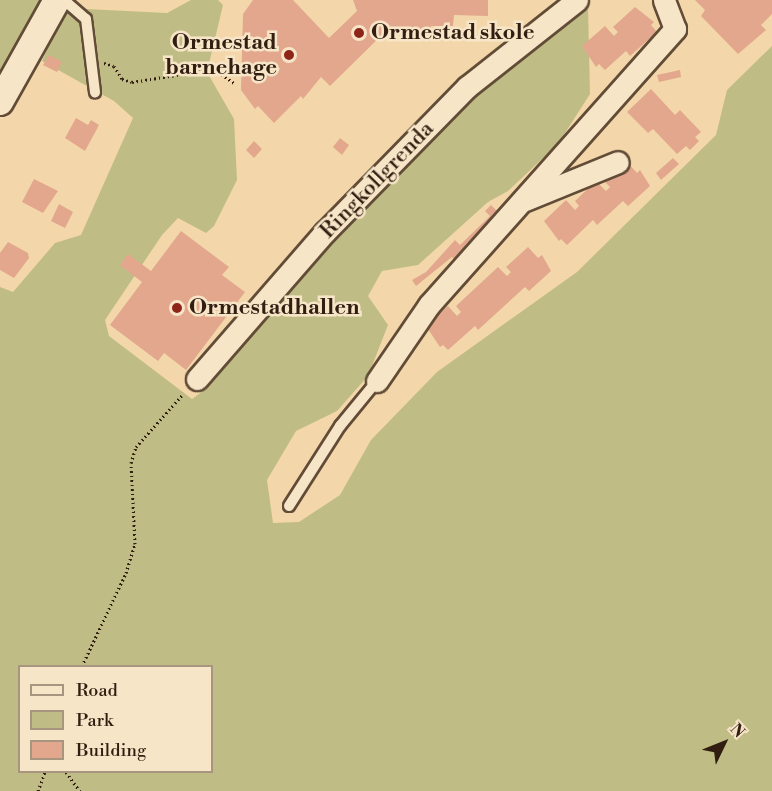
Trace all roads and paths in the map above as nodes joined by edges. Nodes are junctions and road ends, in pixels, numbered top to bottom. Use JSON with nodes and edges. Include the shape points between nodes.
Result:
{"nodes":[{"id":1,"x":57,"y":0,"type":"edge"},
{"id":2,"x":64,"y":0,"type":"edge"},
{"id":3,"x":577,"y":0,"type":"edge"},
{"id":4,"x":664,"y":0,"type":"edge"},
{"id":5,"x":91,"y":64,"type":"junction"},
{"id":6,"x":234,"y":83,"type":"dead end"},
{"id":7,"x":95,"y":92,"type":"dead end"},
{"id":8,"x":0,"y":102,"type":"edge"},
{"id":9,"x":618,"y":162,"type":"dead end"},
{"id":10,"x":524,"y":200,"type":"junction"},
{"id":11,"x":197,"y":379,"type":"joint"},
{"id":12,"x":377,"y":381,"type":"joint"},
{"id":13,"x":289,"y":506,"type":"dead end"},
{"id":14,"x":82,"y":665,"type":"edge"},
{"id":15,"x":44,"y":773,"type":"edge"},
{"id":16,"x":67,"y":773,"type":"edge"},
{"id":17,"x":38,"y":791,"type":"edge"},
{"id":18,"x":80,"y":791,"type":"edge"}],
"edges":[{"from":1,"to":8,"type":"street"},
{"from":2,"to":5,"type":"lane","via":[[86,19]]},
{"from":3,"to":11,"type":"street","name":"Ringkollgrenda","via":[[467,87],[326,232]]},
{"from":4,"to":10,"type":"street","via":[[675,29]]},
{"from":5,"to":6,"type":"path","via":[[109,63],[122,79],[132,82],[214,69]]},
{"from":5,"to":7,"type":"lane"},
{"from":9,"to":10,"type":"street"},
{"from":10,"to":12,"type":"street","via":[[429,305]]},
{"from":11,"to":14,"type":"path","via":[[136,447],[131,463],[135,544],[126,573]]},
{"from":12,"to":13,"type":"lane","via":[[340,426]]},
{"from":15,"to":17,"type":"path"},
{"from":16,"to":18,"type":"path"}]}
